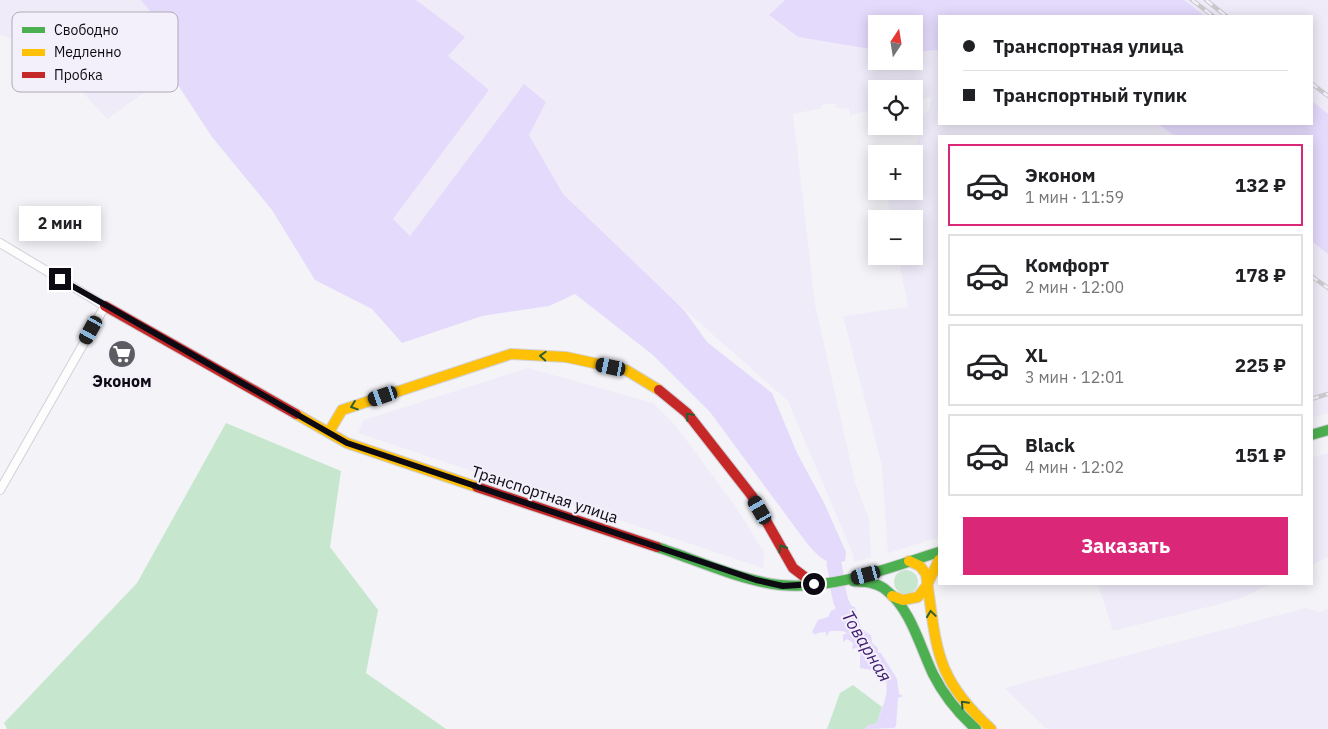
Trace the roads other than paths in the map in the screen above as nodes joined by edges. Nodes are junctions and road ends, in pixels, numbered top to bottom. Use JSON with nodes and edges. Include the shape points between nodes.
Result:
{"nodes":[{"id":1,"x":0,"y":243,"type":"edge"},
{"id":2,"x":105,"y":306,"type":"junction"},
{"id":3,"x":1328,"y":430,"type":"edge"},
{"id":4,"x":329,"y":432,"type":"junction"},
{"id":5,"x":1313,"y":434,"type":"edge"},
{"id":6,"x":0,"y":490,"type":"edge"},
{"id":7,"x":938,"y":552,"type":"edge"},
{"id":8,"x":909,"y":561,"type":"junction"},
{"id":9,"x":938,"y":562,"type":"edge"},
{"id":10,"x":890,"y":568,"type":"junction"},
{"id":11,"x":847,"y":580,"type":"junction"},
{"id":12,"x":814,"y":584,"type":"junction"},
{"id":13,"x":927,"y":586,"type":"junction"},
{"id":14,"x":889,"y":592,"type":"junction"},
{"id":15,"x":976,"y":729,"type":"edge"},
{"id":16,"x":991,"y":729,"type":"edge"}],
"edges":[{"from":1,"to":2,"type":"street"},
{"from":2,"to":4,"type":"street","name":"Транспортная улица"},
{"from":2,"to":6,"type":"street"},
{"from":3,"to":5,"type":"street"},
{"from":4,"to":12,"type":"street","name":"Транспортная улица","via":[[347,443],[756,580],[783,586]]},
{"from":12,"to":4,"type":"street","one_way":true,"via":[[793,568],[752,496],[687,413],[668,395],[626,370],[566,357],[511,354],[342,410]]},
{"from":7,"to":8,"type":"street","name":"Транспортная улица"},
{"from":8,"to":10,"type":"street","name":"Транспортная улица"},
{"from":8,"to":13,"type":"street","via":[[923,568]]},
{"from":9,"to":13,"type":"street"},
{"from":10,"to":11,"type":"street","name":"Транспортная улица"},
{"from":10,"to":14,"type":"street","via":[[886,578]]},
{"from":11,"to":12,"type":"street","name":"Транспортная улица"},
{"from":11,"to":14,"type":"street","name":"Транспортная улица"},
{"from":13,"to":14,"type":"street","name":"Транспортная улица","via":[[914,600],[904,600]]},
{"from":16,"to":13,"type":"street","one_way":true,"via":[[960,699],[944,673],[934,642]]},
{"from":14,"to":15,"type":"street","via":[[906,617],[940,687]]}]}
